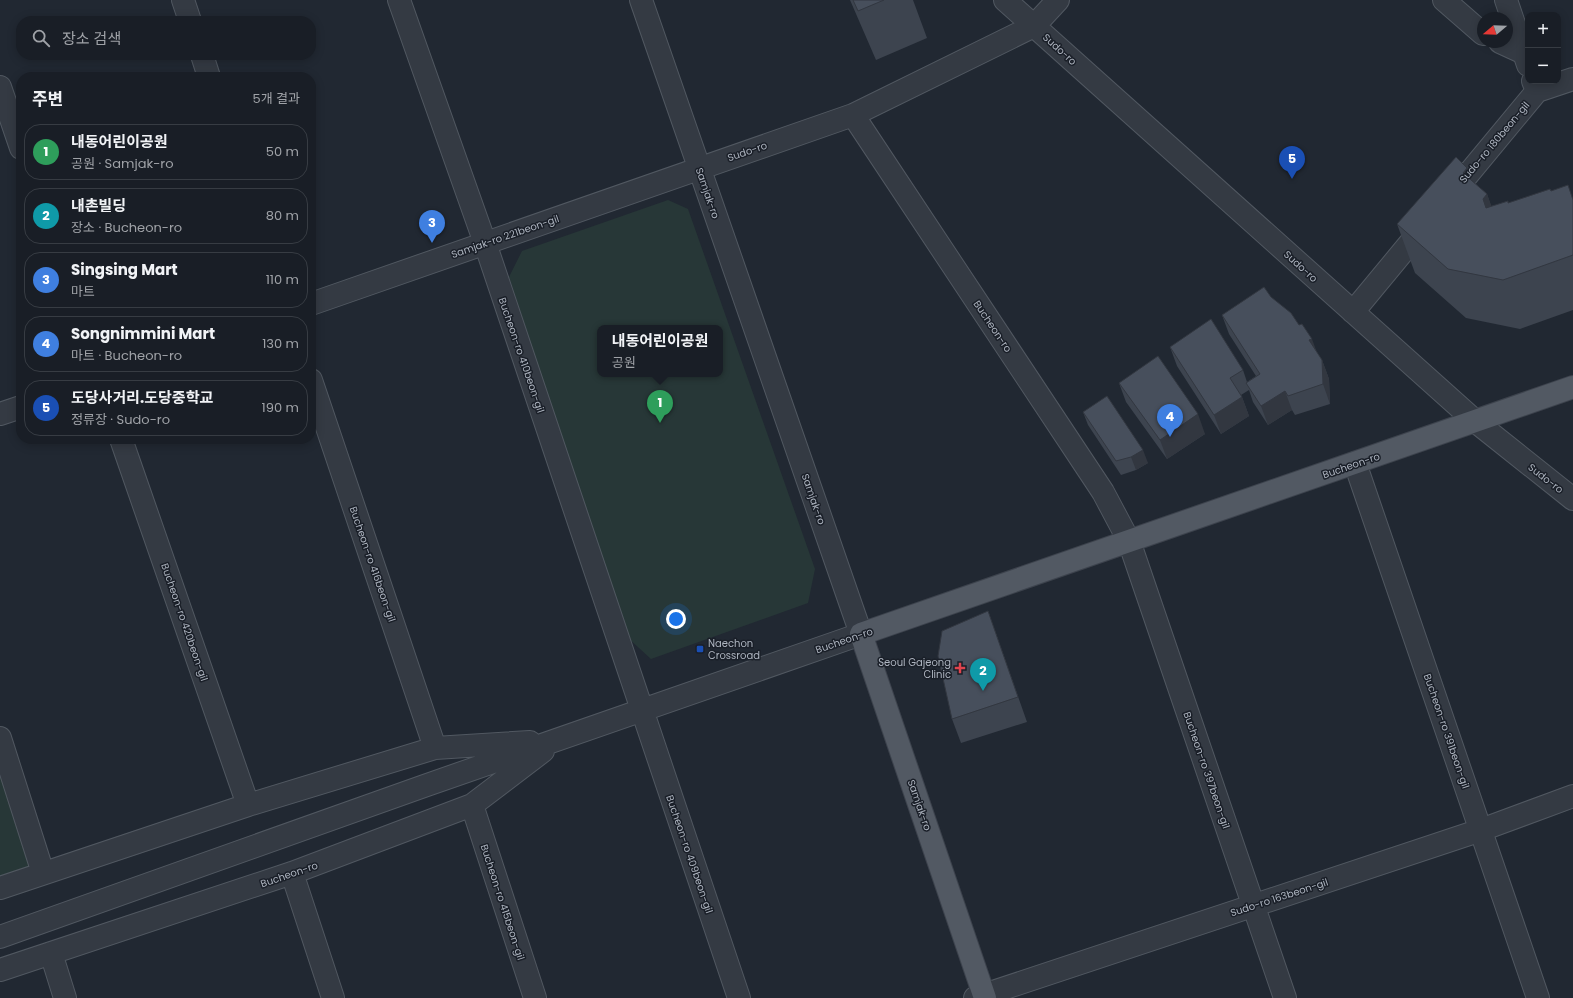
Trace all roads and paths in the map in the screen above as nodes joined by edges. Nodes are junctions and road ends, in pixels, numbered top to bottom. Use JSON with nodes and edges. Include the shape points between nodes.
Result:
{"nodes":[{"id":1,"x":183,"y":0,"type":"edge"},
{"id":2,"x":399,"y":0,"type":"edge"},
{"id":3,"x":641,"y":0,"type":"edge"},
{"id":4,"x":1005,"y":0,"type":"edge"},
{"id":5,"x":1058,"y":0,"type":"edge"},
{"id":6,"x":1444,"y":0,"type":"edge"},
{"id":7,"x":1506,"y":0,"type":"edge"},
{"id":8,"x":188,"y":16,"type":"edge"},
{"id":9,"x":1034,"y":26,"type":"junction"},
{"id":10,"x":1477,"y":29,"type":"edge"},
{"id":11,"x":1509,"y":48,"type":"edge"},
{"id":12,"x":1525,"y":56,"type":"edge"},
{"id":13,"x":1525,"y":58,"type":"edge"},
{"id":14,"x":204,"y":60,"type":"edge"},
{"id":15,"x":207,"y":72,"type":"edge"},
{"id":16,"x":1573,"y":79,"type":"edge"},
{"id":17,"x":1535,"y":86,"type":"edge"},
{"id":18,"x":0,"y":87,"type":"edge"},
{"id":19,"x":853,"y":115,"type":"junction"},
{"id":20,"x":16,"y":133,"type":"edge"},
{"id":21,"x":700,"y":167,"type":"junction"},
{"id":22,"x":485,"y":243,"type":"junction"},
{"id":23,"x":316,"y":302,"type":"edge"},
{"id":24,"x":1353,"y":312,"type":"junction"},
{"id":25,"x":1573,"y":387,"type":"edge"},
{"id":26,"x":316,"y":395,"type":"edge"},
{"id":27,"x":16,"y":408,"type":"edge"},
{"id":28,"x":0,"y":414,"type":"edge"},
{"id":29,"x":1475,"y":422,"type":"junction"},
{"id":30,"x":123,"y":444,"type":"edge"},
{"id":31,"x":1355,"y":463,"type":"junction"},
{"id":32,"x":1573,"y":499,"type":"edge"},
{"id":33,"x":1129,"y":541,"type":"junction"},
{"id":34,"x":861,"y":634,"type":"junction"},
{"id":35,"x":642,"y":711,"type":"junction"},
{"id":36,"x":0,"y":738,"type":"edge"},
{"id":37,"x":559,"y":740,"type":"junction"},
{"id":38,"x":435,"y":748,"type":"junction"},
{"id":39,"x":1573,"y":796,"type":"edge"},
{"id":40,"x":248,"y":805,"type":"junction"},
{"id":41,"x":472,"y":805,"type":"junction"},
{"id":42,"x":1481,"y":830,"type":"junction"},
{"id":43,"x":43,"y":873,"type":"junction"},
{"id":44,"x":292,"y":873,"type":"junction"},
{"id":45,"x":0,"y":888,"type":"edge"},
{"id":46,"x":1253,"y":906,"type":"junction"},
{"id":47,"x":0,"y":937,"type":"edge"},
{"id":48,"x":51,"y":954,"type":"junction"},
{"id":49,"x":0,"y":970,"type":"edge"},
{"id":50,"x":982,"y":997,"type":"edge"},
{"id":51,"x":65,"y":998,"type":"edge"},
{"id":52,"x":334,"y":998,"type":"edge"},
{"id":53,"x":535,"y":998,"type":"edge"},
{"id":54,"x":739,"y":998,"type":"edge"},
{"id":55,"x":1285,"y":998,"type":"edge"},
{"id":56,"x":1538,"y":998,"type":"edge"}],
"edges":[{"from":1,"to":8,"type":"street"},
{"from":2,"to":22,"type":"street","name":"Bucheon-ro 410beon-gil"},
{"from":3,"to":21,"type":"street","name":"Samjak-ro"},
{"from":4,"to":9,"type":"street","name":"Sudo-ro"},
{"from":5,"to":9,"type":"street"},
{"from":6,"to":10,"type":"street"},
{"from":7,"to":12,"type":"street"},
{"from":9,"to":19,"type":"street","name":"Sudo-ro"},
{"from":9,"to":24,"type":"street","name":"Sudo-ro"},
{"from":11,"to":13,"type":"street"},
{"from":14,"to":15,"type":"street"},
{"from":16,"to":17,"type":"street"},
{"from":17,"to":24,"type":"street","name":"Sudo-ro 180beon-gil"},
{"from":18,"to":20,"type":"street"},
{"from":19,"to":21,"type":"street","name":"Sudo-ro"},
{"from":19,"to":33,"type":"street","name":"Bucheon-ro","via":[[1103,492]]},
{"from":21,"to":22,"type":"street","name":"Samjak-ro 221beon-gil"},
{"from":21,"to":34,"type":"street","name":"Samjak-ro"},
{"from":22,"to":23,"type":"street","name":"Samjak-ro 221beon-gil"},
{"from":22,"to":35,"type":"street","name":"Bucheon-ro 410beon-gil"},
{"from":24,"to":29,"type":"street","name":"Sudo-ro"},
{"from":25,"to":29,"type":"main road","name":"Bucheon-ro"},
{"from":26,"to":38,"type":"street","name":"Bucheon-ro 416beon-gil"},
{"from":27,"to":28,"type":"street"},
{"from":29,"to":31,"type":"main road","name":"Bucheon-ro"},
{"from":29,"to":32,"type":"street","name":"Sudo-ro"},
{"from":30,"to":40,"type":"street","name":"Bucheon-ro 420beon-gil"},
{"from":31,"to":33,"type":"main road","name":"Bucheon-ro"},
{"from":31,"to":42,"type":"street","name":"Bucheon-ro 391beon-gil"},
{"from":33,"to":34,"type":"main road","name":"Bucheon-ro"},
{"from":33,"to":46,"type":"street","name":"Bucheon-ro 397beon-gil"},
{"from":34,"to":35,"type":"street","name":"Bucheon-ro"},
{"from":34,"to":50,"type":"main road","name":"Samjak-ro"},
{"from":35,"to":37,"type":"street","name":"Bucheon-ro"},
{"from":35,"to":54,"type":"street","name":"Bucheon-ro 409beon-gil"},
{"from":36,"to":43,"type":"street"},
{"from":37,"to":38,"type":"street","name":"Bucheon-ro"},
{"from":37,"to":41,"type":"street","name":"Bucheon-ro"},
{"from":37,"to":47,"type":"street","name":"Bucheon-ro"},
{"from":38,"to":40,"type":"street","name":"Bucheon-ro"},
{"from":39,"to":42,"type":"street","name":"Sudo-ro 163beon-gil"},
{"from":40,"to":43,"type":"street","name":"Bucheon-ro"},
{"from":41,"to":44,"type":"street","name":"Bucheon-ro"},
{"from":41,"to":53,"type":"street","name":"Bucheon-ro 415beon-gil"},
{"from":42,"to":46,"type":"street","name":"Sudo-ro 163beon-gil"},
{"from":42,"to":56,"type":"street","name":"Bucheon-ro 391beon-gil"},
{"from":43,"to":45,"type":"street","name":"Bucheon-ro"},
{"from":44,"to":48,"type":"street","name":"Bucheon-ro"},
{"from":44,"to":52,"type":"street"},
{"from":46,"to":50,"type":"street","name":"Sudo-ro 163beon-gil"},
{"from":46,"to":55,"type":"street","name":"Bucheon-ro 397beon-gil"},
{"from":48,"to":49,"type":"street","name":"Bucheon-ro"},
{"from":48,"to":51,"type":"street"}]}
